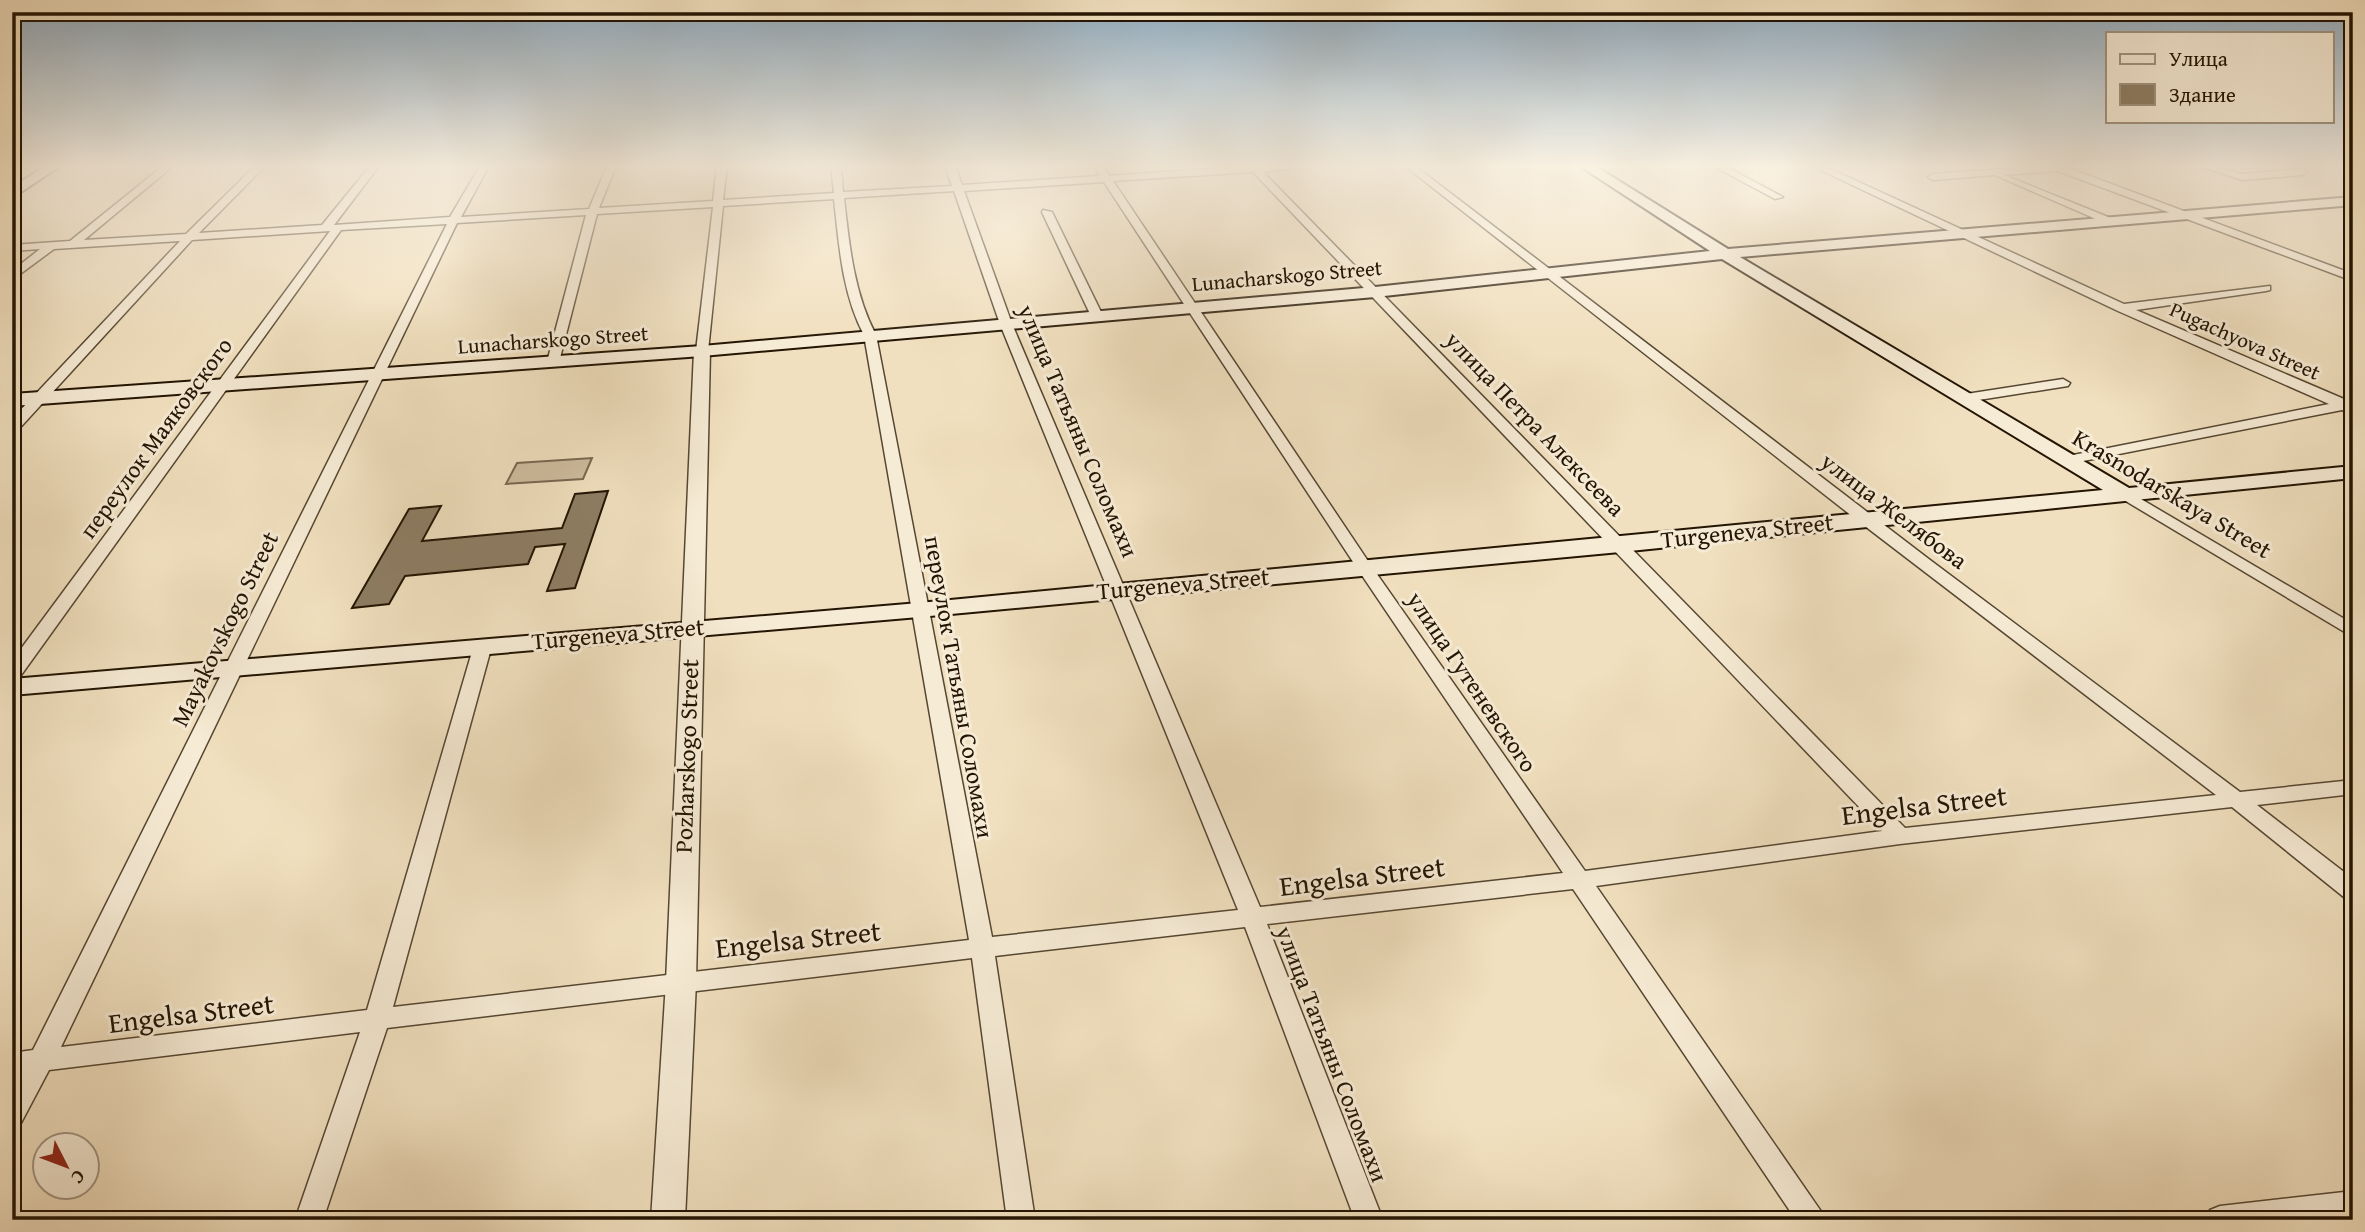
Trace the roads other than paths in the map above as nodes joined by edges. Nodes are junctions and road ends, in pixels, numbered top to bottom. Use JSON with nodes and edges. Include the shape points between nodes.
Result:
{"nodes":[{"id":1,"x":98,"y":223,"type":"edge"},
{"id":2,"x":202,"y":223,"type":"edge"},
{"id":3,"x":335,"y":223,"type":"edge"},
{"id":4,"x":419,"y":223,"type":"edge"},
{"id":5,"x":452,"y":223,"type":"edge"},
{"id":6,"x":589,"y":223,"type":"edge"},
{"id":7,"x":714,"y":223,"type":"edge"},
{"id":8,"x":843,"y":223,"type":"edge"},
{"id":9,"x":970,"y":223,"type":"edge"},
{"id":10,"x":1053,"y":223,"type":"edge"},
{"id":11,"x":1135,"y":223,"type":"edge"},
{"id":12,"x":1308,"y":223,"type":"edge"},
{"id":13,"x":1486,"y":223,"type":"edge"},
{"id":14,"x":1677,"y":223,"type":"edge"},
{"id":15,"x":1939,"y":223,"type":"edge"},
{"id":16,"x":2081,"y":223,"type":"edge"},
{"id":17,"x":2209,"y":223,"type":"edge"},
{"id":18,"x":330,"y":230,"type":"junction"},
{"id":19,"x":1962,"y":234,"type":"junction"},
{"id":20,"x":188,"y":237,"type":"junction"},
{"id":21,"x":52,"y":245,"type":"junction"},
{"id":22,"x":72,"y":245,"type":"junction"},
{"id":23,"x":12,"y":248,"type":"edge"},
{"id":24,"x":1725,"y":254,"type":"junction"},
{"id":25,"x":1552,"y":273,"type":"junction"},
{"id":26,"x":12,"y":276,"type":"edge"},
{"id":27,"x":2353,"y":278,"type":"edge"},
{"id":28,"x":2266,"y":288,"type":"dead end"},
{"id":29,"x":1375,"y":292,"type":"junction"},
{"id":30,"x":1190,"y":307,"type":"junction"},
{"id":31,"x":2122,"y":308,"type":"junction"},
{"id":32,"x":1097,"y":316,"type":"junction"},
{"id":33,"x":1006,"y":324,"type":"junction"},
{"id":34,"x":870,"y":335,"type":"junction"},
{"id":35,"x":702,"y":351,"type":"junction"},
{"id":36,"x":554,"y":362,"type":"junction"},
{"id":37,"x":378,"y":376,"type":"junction"},
{"id":38,"x":2063,"y":383,"type":"dead end"},
{"id":39,"x":221,"y":387,"type":"junction"},
{"id":40,"x":1966,"y":398,"type":"junction"},
{"id":41,"x":40,"y":399,"type":"junction"},
{"id":42,"x":12,"y":400,"type":"edge"},
{"id":43,"x":2350,"y":406,"type":"edge"},
{"id":44,"x":12,"y":428,"type":"edge"},
{"id":45,"x":2067,"y":460,"type":"junction"},
{"id":46,"x":2353,"y":472,"type":"edge"},
{"id":47,"x":2124,"y":494,"type":"junction"},
{"id":48,"x":1865,"y":518,"type":"junction"},
{"id":49,"x":1620,"y":545,"type":"junction"},
{"id":50,"x":1365,"y":568,"type":"junction"},
{"id":51,"x":1118,"y":589,"type":"junction"},
{"id":52,"x":919,"y":610,"type":"junction"},
{"id":53,"x":691,"y":627,"type":"junction"},
{"id":54,"x":2353,"y":632,"type":"edge"},
{"id":55,"x":483,"y":645,"type":"junction"},
{"id":56,"x":233,"y":666,"type":"junction"},
{"id":57,"x":12,"y":674,"type":"edge"},
{"id":58,"x":12,"y":687,"type":"edge"},
{"id":59,"x":2353,"y":787,"type":"edge"},
{"id":60,"x":2240,"y":800,"type":"junction"},
{"id":61,"x":1900,"y":836,"type":"junction"},
{"id":62,"x":1578,"y":880,"type":"junction"},
{"id":63,"x":2353,"y":891,"type":"edge"},
{"id":64,"x":1253,"y":918,"type":"junction"},
{"id":65,"x":982,"y":948,"type":"junction"},
{"id":66,"x":681,"y":982,"type":"junction"},
{"id":67,"x":377,"y":1020,"type":"junction"},
{"id":68,"x":41,"y":1061,"type":"junction"},
{"id":69,"x":12,"y":1064,"type":"edge"},
{"id":70,"x":12,"y":1115,"type":"edge"},
{"id":71,"x":2353,"y":1204,"type":"edge"},
{"id":72,"x":309,"y":1220,"type":"edge"},
{"id":73,"x":668,"y":1220,"type":"edge"},
{"id":74,"x":1021,"y":1220,"type":"edge"},
{"id":75,"x":1369,"y":1220,"type":"edge"},
{"id":76,"x":1813,"y":1220,"type":"edge"},
{"id":77,"x":2220,"y":1220,"type":"edge"}],
"edges":[{"from":1,"to":22,"type":"street"},
{"from":2,"to":20,"type":"street"},
{"from":3,"to":18,"type":"street","name":"переулок Маяковского"},
{"from":4,"to":18,"type":"street"},
{"from":5,"to":37,"type":"street","name":"Mayakovskogo Street"},
{"from":6,"to":36,"type":"street"},
{"from":7,"to":35,"type":"street","name":"Pozharskogo Street"},
{"from":8,"to":34,"type":"street","name":"переулок Татьяны Соломахи","via":[[854,297]]},
{"from":9,"to":33,"type":"street","name":"улица Татьяны Соломахи"},
{"from":10,"to":32,"type":"street"},
{"from":11,"to":30,"type":"street","name":"улица Гутеневского"},
{"from":12,"to":29,"type":"street","name":"улица Петра Алексеева"},
{"from":13,"to":25,"type":"street","name":"улица Желябова"},
{"from":14,"to":24,"type":"main road","name":"Krasnodarskaya Street"},
{"from":15,"to":19,"type":"street","name":"Pugachyova Street"},
{"from":16,"to":19,"type":"main road","name":"Lunacharskogo Street"},
{"from":17,"to":27,"type":"street"},
{"from":18,"to":20,"type":"street"},
{"from":18,"to":39,"type":"street","name":"переулок Маяковского"},
{"from":19,"to":24,"type":"main road","name":"Lunacharskogo Street"},
{"from":19,"to":31,"type":"street","name":"Pugachyova Street"},
{"from":20,"to":22,"type":"street"},
{"from":20,"to":41,"type":"street"},
{"from":21,"to":22,"type":"street"},
{"from":21,"to":23,"type":"street"},
{"from":21,"to":26,"type":"street"},
{"from":24,"to":25,"type":"main road","name":"Lunacharskogo Street"},
{"from":24,"to":40,"type":"main road","name":"Krasnodarskaya Street"},
{"from":25,"to":29,"type":"main road","name":"Lunacharskogo Street"},
{"from":25,"to":48,"type":"street","name":"улица Желябова"},
{"from":28,"to":31,"type":"street","name":"Pugachyova Street"},
{"from":29,"to":30,"type":"main road","name":"Lunacharskogo Street"},
{"from":29,"to":49,"type":"street","name":"улица Петра Алексеева"},
{"from":30,"to":32,"type":"main road","name":"Lunacharskogo Street"},
{"from":30,"to":50,"type":"street","name":"улица Гутеневского"},
{"from":31,"to":43,"type":"street","name":"Pugachyova Street"},
{"from":32,"to":33,"type":"main road","name":"Lunacharskogo Street"},
{"from":33,"to":34,"type":"main road","name":"Lunacharskogo Street"},
{"from":33,"to":51,"type":"street","name":"улица Татьяны Соломахи"},
{"from":34,"to":35,"type":"main road","name":"Lunacharskogo Street"},
{"from":34,"to":52,"type":"street","name":"переулок Татьяны Соломахи"},
{"from":35,"to":36,"type":"main road","name":"Lunacharskogo Street"},
{"from":35,"to":53,"type":"street","name":"Pozharskogo Street"},
{"from":36,"to":37,"type":"main road","name":"Lunacharskogo Street"},
{"from":37,"to":39,"type":"main road","name":"Lunacharskogo Street"},
{"from":37,"to":56,"type":"street","name":"Mayakovskogo Street"},
{"from":38,"to":40,"type":"street"},
{"from":39,"to":41,"type":"main road","name":"Lunacharskogo Street"},
{"from":39,"to":57,"type":"street","name":"переулок Маяковского"},
{"from":40,"to":45,"type":"main road","name":"Krasnodarskaya Street"},
{"from":41,"to":42,"type":"main road","name":"Lunacharskogo Street"},
{"from":41,"to":44,"type":"street"},
{"from":43,"to":45,"type":"street"},
{"from":45,"to":47,"type":"main road","name":"Krasnodarskaya Street"},
{"from":46,"to":47,"type":"main road","name":"Turgeneva Street"},
{"from":47,"to":48,"type":"main road","name":"Turgeneva Street"},
{"from":47,"to":54,"type":"street","name":"Krasnodarskaya Street"},
{"from":48,"to":49,"type":"main road","name":"Turgeneva Street"},
{"from":48,"to":60,"type":"street","name":"улица Желябова"},
{"from":49,"to":50,"type":"main road","name":"Turgeneva Street"},
{"from":49,"to":61,"type":"street","name":"улица Петра Алексеева"},
{"from":50,"to":51,"type":"main road","name":"Turgeneva Street"},
{"from":50,"to":62,"type":"street","name":"улица Гутеневского"},
{"from":51,"to":52,"type":"main road","name":"Turgeneva Street"},
{"from":51,"to":64,"type":"street","name":"улица Татьяны Соломахи"},
{"from":52,"to":53,"type":"main road","name":"Turgeneva Street"},
{"from":52,"to":65,"type":"street","name":"переулок Татьяны Соломахи"},
{"from":53,"to":55,"type":"main road","name":"Turgeneva Street"},
{"from":53,"to":66,"type":"street","name":"Pozharskogo Street"},
{"from":55,"to":56,"type":"main road","name":"Turgeneva Street"},
{"from":55,"to":67,"type":"street"},
{"from":56,"to":58,"type":"main road","name":"Turgeneva Street"},
{"from":56,"to":68,"type":"street","name":"Mayakovskogo Street"},
{"from":59,"to":60,"type":"street","name":"Engelsa Street"},
{"from":60,"to":61,"type":"street","name":"Engelsa Street"},
{"from":60,"to":63,"type":"street","name":"улица Желябова"},
{"from":61,"to":62,"type":"street","name":"Engelsa Street"},
{"from":62,"to":64,"type":"street","name":"Engelsa Street"},
{"from":62,"to":76,"type":"street","name":"улица Гутеневского"},
{"from":64,"to":65,"type":"street","name":"Engelsa Street"},
{"from":64,"to":75,"type":"street","name":"улица Татьяны Соломахи"},
{"from":65,"to":66,"type":"street","name":"Engelsa Street"},
{"from":65,"to":74,"type":"street","name":"переулок Татьяны Соломахи"},
{"from":66,"to":67,"type":"street","name":"Engelsa Street"},
{"from":66,"to":73,"type":"street","name":"Pozharskogo Street"},
{"from":67,"to":68,"type":"street","name":"Engelsa Street"},
{"from":67,"to":72,"type":"street"},
{"from":68,"to":69,"type":"street","name":"Engelsa Street"},
{"from":68,"to":70,"type":"street","name":"Mayakovskogo Street"},
{"from":71,"to":77,"type":"street"}]}
